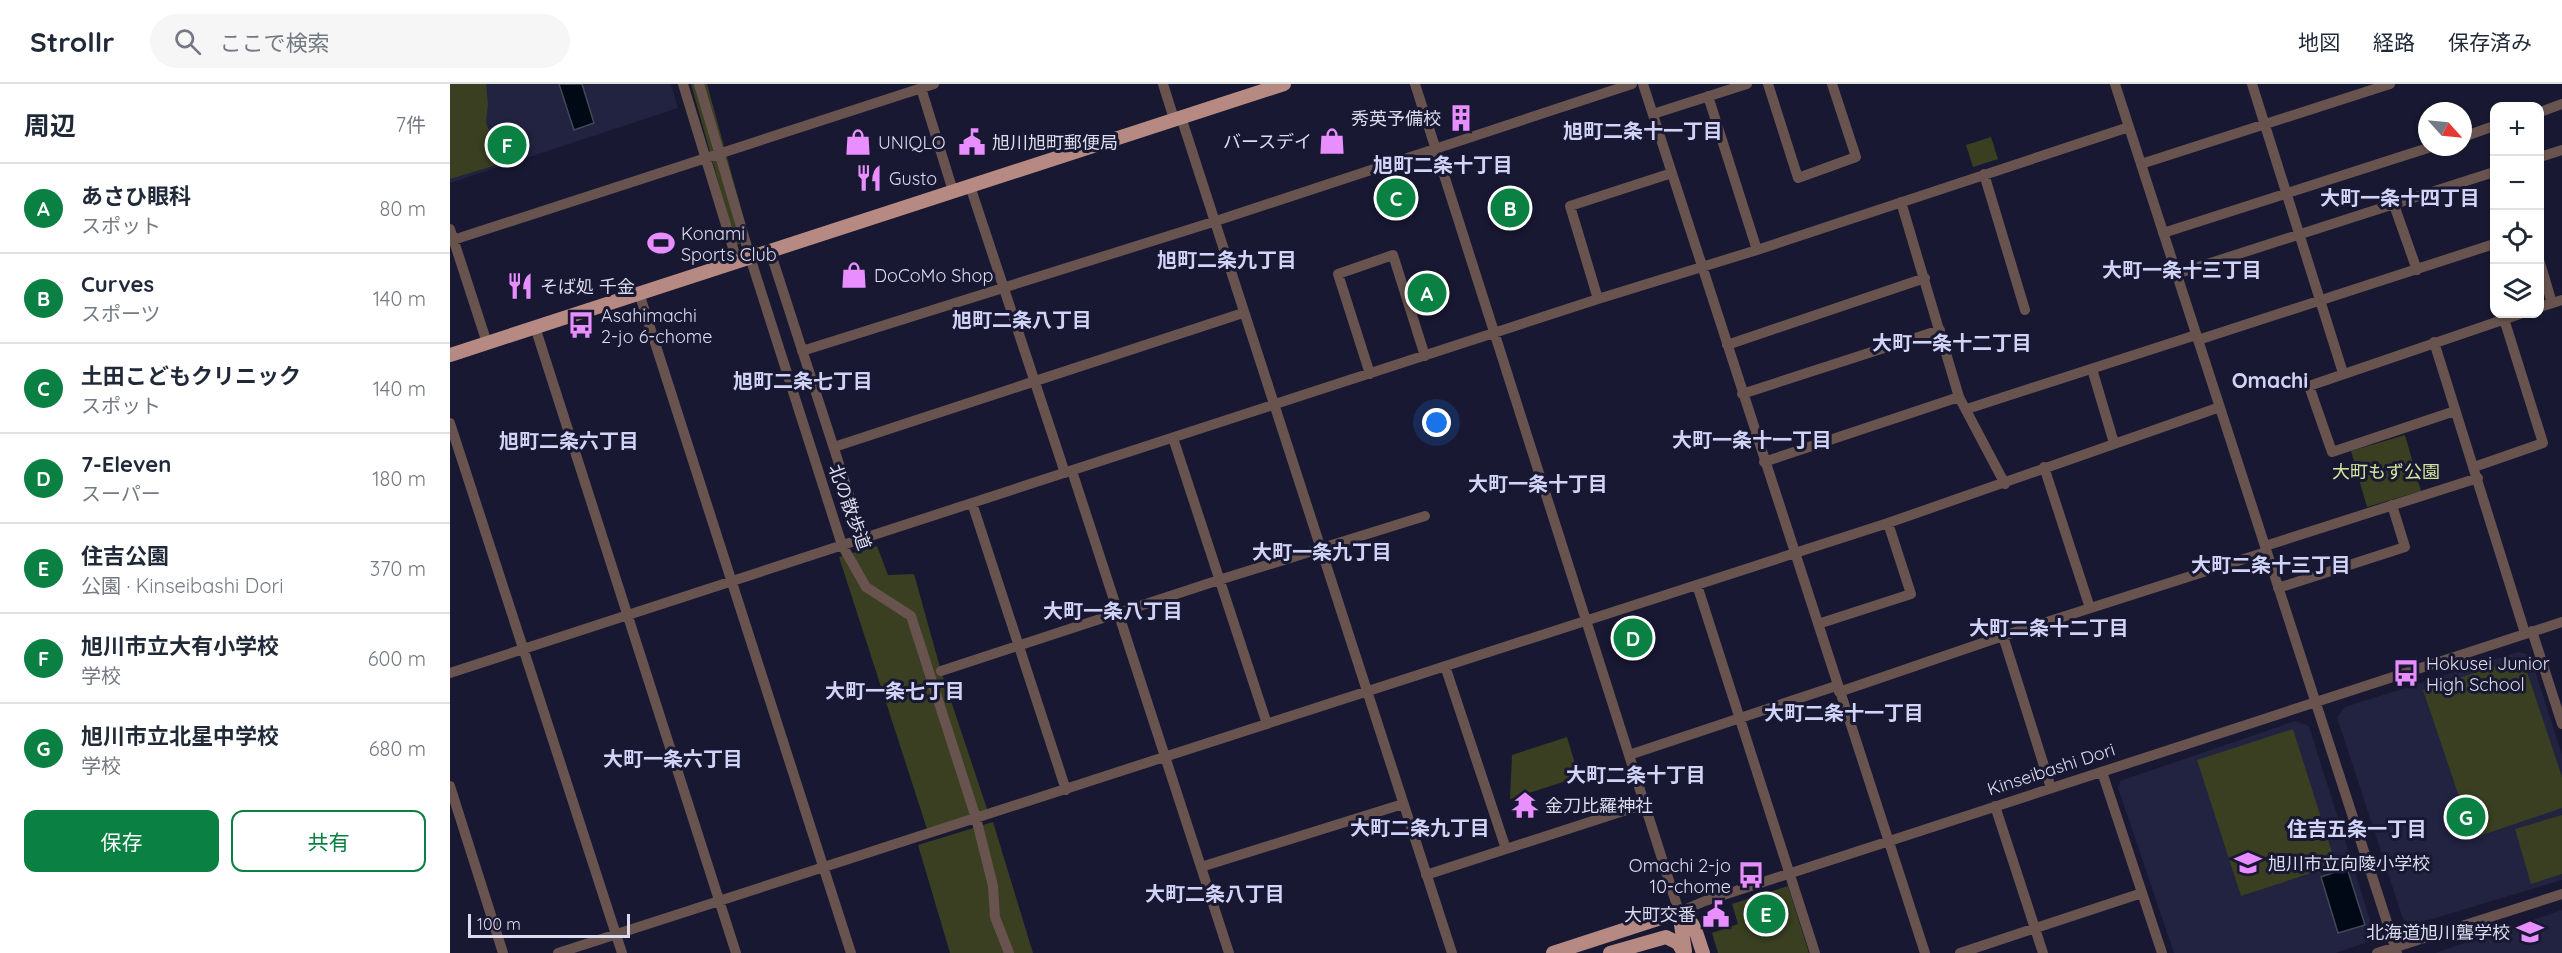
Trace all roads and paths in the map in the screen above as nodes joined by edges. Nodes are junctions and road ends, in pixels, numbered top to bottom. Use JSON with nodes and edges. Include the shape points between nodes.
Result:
{"nodes":[{"id":1,"x":683,"y":84,"type":"edge"},
{"id":2,"x":699,"y":84,"type":"edge"},
{"id":3,"x":934,"y":84,"type":"edge"},
{"id":4,"x":1163,"y":84,"type":"edge"},
{"id":5,"x":1281,"y":84,"type":"edge"},
{"id":6,"x":1415,"y":84,"type":"edge"},
{"id":7,"x":1632,"y":84,"type":"edge"},
{"id":8,"x":1643,"y":84,"type":"edge"},
{"id":9,"x":1747,"y":84,"type":"edge"},
{"id":10,"x":1768,"y":84,"type":"edge"},
{"id":11,"x":1832,"y":84,"type":"edge"},
{"id":12,"x":2252,"y":84,"type":"edge"},
{"id":13,"x":2390,"y":84,"type":"edge"},
{"id":14,"x":2118,"y":85,"type":"edge"},
{"id":15,"x":921,"y":88,"type":"junction"},
{"id":16,"x":1708,"y":96,"type":"junction"},
{"id":17,"x":2562,"y":104,"type":"edge"},
{"id":18,"x":2544,"y":111,"type":"edge"},
{"id":19,"x":1653,"y":114,"type":"junction"},
{"id":20,"x":1178,"y":118,"type":"junction"},
{"id":21,"x":2264,"y":124,"type":"junction"},
{"id":22,"x":2129,"y":127,"type":"junction"},
{"id":23,"x":2490,"y":127,"type":"edge"},
{"id":24,"x":2472,"y":133,"type":"edge"},
{"id":25,"x":1436,"y":149,"type":"junction"},
{"id":26,"x":2562,"y":150,"type":"edge"},
{"id":27,"x":2418,"y":151,"type":"edge"},
{"id":28,"x":719,"y":154,"type":"junction"},
{"id":29,"x":2543,"y":156,"type":"edge"},
{"id":30,"x":706,"y":158,"type":"junction"},
{"id":31,"x":2141,"y":165,"type":"junction"},
{"id":32,"x":1672,"y":173,"type":"junction"},
{"id":33,"x":2490,"y":173,"type":"edge"},
{"id":34,"x":1984,"y":174,"type":"junction"},
{"id":35,"x":970,"y":186,"type":"junction"},
{"id":36,"x":954,"y":191,"type":"junction"},
{"id":37,"x":2286,"y":194,"type":"junction"},
{"id":38,"x":1901,"y":202,"type":"junction"},
{"id":39,"x":2394,"y":204,"type":"junction"},
{"id":40,"x":1213,"y":222,"type":"junction"},
{"id":41,"x":2163,"y":233,"type":"junction"},
{"id":42,"x":2299,"y":234,"type":"junction"},
{"id":43,"x":451,"y":237,"type":"edge"},
{"id":44,"x":2490,"y":245,"type":"edge"},
{"id":45,"x":1757,"y":250,"type":"junction"},
{"id":46,"x":770,"y":251,"type":"junction"},
{"id":47,"x":744,"y":259,"type":"junction"},
{"id":48,"x":2540,"y":264,"type":"edge"},
{"id":49,"x":1702,"y":268,"type":"junction"},
{"id":50,"x":2417,"y":270,"type":"junction"},
{"id":51,"x":2176,"y":274,"type":"junction"},
{"id":52,"x":1925,"y":278,"type":"junction"},
{"id":53,"x":1003,"y":287,"type":"junction"},
{"id":54,"x":639,"y":293,"type":"junction"},
{"id":55,"x":1598,"y":299,"type":"junction"},
{"id":56,"x":2320,"y":301,"type":"junction"},
{"id":57,"x":2559,"y":301,"type":"edge"},
{"id":58,"x":2544,"y":306,"type":"edge"},
{"id":59,"x":2025,"y":310,"type":"dead end"},
{"id":60,"x":1243,"y":313,"type":"junction"},
{"id":61,"x":2507,"y":318,"type":"edge"},
{"id":62,"x":2504,"y":319,"type":"junction"},
{"id":63,"x":535,"y":327,"type":"junction"},
{"id":64,"x":1940,"y":330,"type":"junction"},
{"id":65,"x":1494,"y":334,"type":"junction"},
{"id":66,"x":2197,"y":338,"type":"junction"},
{"id":67,"x":2434,"y":342,"type":"junction"},
{"id":68,"x":487,"y":343,"type":"junction"},
{"id":69,"x":1727,"y":345,"type":"junction"},
{"id":70,"x":802,"y":351,"type":"junction"},
{"id":71,"x":450,"y":355,"type":"edge"},
{"id":72,"x":1425,"y":356,"type":"junction"},
{"id":73,"x":2092,"y":369,"type":"junction"},
{"id":74,"x":2343,"y":373,"type":"junction"},
{"id":75,"x":1370,"y":374,"type":"junction"},
{"id":76,"x":1034,"y":381,"type":"junction"},
{"id":77,"x":1742,"y":394,"type":"junction"},
{"id":78,"x":1959,"y":397,"type":"junction"},
{"id":79,"x":1273,"y":406,"type":"junction"},
{"id":80,"x":2220,"y":407,"type":"junction"},
{"id":81,"x":1967,"y":410,"type":"junction"},
{"id":82,"x":2455,"y":411,"type":"junction"},
{"id":83,"x":450,"y":423,"type":"edge"},
{"id":84,"x":1173,"y":438,"type":"junction"},
{"id":85,"x":2114,"y":443,"type":"junction"},
{"id":86,"x":834,"y":447,"type":"junction"},
{"id":87,"x":1764,"y":462,"type":"junction"},
{"id":88,"x":2044,"y":467,"type":"junction"},
{"id":89,"x":2475,"y":467,"type":"junction"},
{"id":90,"x":1069,"y":472,"type":"junction"},
{"id":91,"x":2478,"y":478,"type":"junction"},
{"id":92,"x":2006,"y":484,"type":"junction"},
{"id":93,"x":972,"y":503,"type":"junction"},
{"id":94,"x":2392,"y":506,"type":"junction"},
{"id":95,"x":1425,"y":516,"type":"dead end"},
{"id":96,"x":1888,"y":523,"type":"junction"},
{"id":97,"x":863,"y":538,"type":"junction"},
{"id":98,"x":842,"y":545,"type":"junction"},
{"id":99,"x":1319,"y":548,"type":"junction"},
{"id":100,"x":2266,"y":549,"type":"junction"},
{"id":101,"x":1793,"y":553,"type":"junction"},
{"id":102,"x":1219,"y":580,"type":"junction"},
{"id":103,"x":732,"y":581,"type":"junction"},
{"id":104,"x":1697,"y":585,"type":"junction"},
{"id":105,"x":2278,"y":588,"type":"junction"},
{"id":106,"x":2090,"y":608,"type":"junction"},
{"id":107,"x":1119,"y":614,"type":"junction"},
{"id":108,"x":628,"y":615,"type":"junction"},
{"id":109,"x":1585,"y":619,"type":"junction"},
{"id":110,"x":2562,"y":622,"type":"edge"},
{"id":111,"x":1818,"y":624,"type":"junction"},
{"id":112,"x":2528,"y":632,"type":"junction"},
{"id":113,"x":2003,"y":636,"type":"junction"},
{"id":114,"x":1019,"y":646,"type":"junction"},
{"id":115,"x":524,"y":649,"type":"junction"},
{"id":116,"x":1445,"y":666,"type":"junction"},
{"id":117,"x":942,"y":671,"type":"dead end"},
{"id":118,"x":450,"y":673,"type":"edge"},
{"id":119,"x":1838,"y":689,"type":"junction"},
{"id":120,"x":1366,"y":691,"type":"junction"},
{"id":121,"x":2315,"y":702,"type":"junction"},
{"id":122,"x":1739,"y":717,"type":"junction"},
{"id":123,"x":1267,"y":724,"type":"junction"},
{"id":124,"x":2562,"y":724,"type":"edge"},
{"id":125,"x":1629,"y":755,"type":"junction"},
{"id":126,"x":1166,"y":756,"type":"junction"},
{"id":127,"x":2102,"y":772,"type":"junction"},
{"id":128,"x":450,"y":786,"type":"edge"},
{"id":129,"x":2051,"y":788,"type":"junction"},
{"id":130,"x":1066,"y":790,"type":"junction"},
{"id":131,"x":1402,"y":804,"type":"junction"},
{"id":132,"x":1645,"y":804,"type":"junction"},
{"id":133,"x":1995,"y":806,"type":"junction"},
{"id":134,"x":976,"y":818,"type":"junction"},
{"id":135,"x":1889,"y":841,"type":"junction"},
{"id":136,"x":1506,"y":849,"type":"junction"},
{"id":137,"x":1201,"y":867,"type":"junction"},
{"id":138,"x":823,"y":868,"type":"junction"},
{"id":139,"x":1790,"y":873,"type":"junction"},
{"id":140,"x":1426,"y":875,"type":"junction"},
{"id":141,"x":2142,"y":893,"type":"junction"},
{"id":142,"x":2562,"y":894,"type":"edge"},
{"id":143,"x":719,"y":901,"type":"junction"},
{"id":144,"x":1679,"y":912,"type":"junction"},
{"id":145,"x":2036,"y":930,"type":"junction"},
{"id":146,"x":616,"y":935,"type":"junction"},
{"id":147,"x":1654,"y":939,"type":"junction"},
{"id":148,"x":2396,"y":950,"type":"edge"},
{"id":149,"x":503,"y":953,"type":"edge"},
{"id":150,"x":558,"y":953,"type":"edge"},
{"id":151,"x":622,"y":953,"type":"edge"},
{"id":152,"x":736,"y":953,"type":"edge"},
{"id":153,"x":851,"y":953,"type":"edge"},
{"id":154,"x":1009,"y":953,"type":"edge"},
{"id":155,"x":1229,"y":953,"type":"edge"},
{"id":156,"x":1452,"y":953,"type":"edge"},
{"id":157,"x":1553,"y":953,"type":"edge"},
{"id":158,"x":1610,"y":953,"type":"edge"},
{"id":159,"x":1685,"y":953,"type":"edge"},
{"id":160,"x":1703,"y":953,"type":"edge"},
{"id":161,"x":1815,"y":953,"type":"edge"},
{"id":162,"x":1925,"y":953,"type":"edge"},
{"id":163,"x":1960,"y":953,"type":"edge"},
{"id":164,"x":2043,"y":953,"type":"edge"},
{"id":165,"x":2162,"y":953,"type":"edge"},
{"id":166,"x":2377,"y":953,"type":"edge"}],
"edges":[{"from":1,"to":30,"type":"street"},
{"from":2,"to":28,"type":"street","name":"北の散歩道"},
{"from":3,"to":15,"type":"street"},
{"from":4,"to":20,"type":"street"},
{"from":5,"to":20,"type":"main road"},
{"from":6,"to":25,"type":"street"},
{"from":7,"to":25,"type":"street"},
{"from":8,"to":19,"type":"street"},
{"from":9,"to":16,"type":"street"},
{"from":10,"to":11,"type":"street","via":[[1798,178],[1856,158]]},
{"from":12,"to":21,"type":"street"},
{"from":13,"to":21,"type":"street"},
{"from":14,"to":22,"type":"street"},
{"from":15,"to":28,"type":"street"},
{"from":15,"to":36,"type":"street"},
{"from":16,"to":19,"type":"street"},
{"from":16,"to":45,"type":"street"},
{"from":17,"to":18,"type":"street"},
{"from":19,"to":32,"type":"street"},
{"from":20,"to":35,"type":"main road"},
{"from":20,"to":40,"type":"street"},
{"from":21,"to":31,"type":"street"},
{"from":21,"to":37,"type":"street"},
{"from":22,"to":31,"type":"street"},
{"from":22,"to":34,"type":"street"},
{"from":23,"to":24,"type":"street"},
{"from":25,"to":40,"type":"street"},
{"from":25,"to":65,"type":"street"},
{"from":26,"to":29,"type":"street"},
{"from":27,"to":37,"type":"street"},
{"from":28,"to":30,"type":"street"},
{"from":28,"to":47,"type":"street","name":"北の散歩道"},
{"from":30,"to":43,"type":"street"},
{"from":30,"to":47,"type":"street"},
{"from":31,"to":41,"type":"street"},
{"from":32,"to":49,"type":"street"},
{"from":32,"to":55,"type":"street","via":[[1570,206]]},
{"from":33,"to":39,"type":"street"},
{"from":34,"to":38,"type":"street"},
{"from":34,"to":59,"type":"street"},
{"from":35,"to":36,"type":"main road"},
{"from":35,"to":53,"type":"street"},
{"from":36,"to":46,"type":"main road"},
{"from":37,"to":41,"type":"street"},
{"from":37,"to":42,"type":"street"},
{"from":38,"to":45,"type":"street"},
{"from":38,"to":52,"type":"street"},
{"from":39,"to":42,"type":"street"},
{"from":39,"to":50,"type":"street"},
{"from":40,"to":53,"type":"street"},
{"from":40,"to":60,"type":"street"},
{"from":41,"to":51,"type":"street"},
{"from":42,"to":51,"type":"street"},
{"from":42,"to":56,"type":"street"},
{"from":43,"to":68,"type":"street"},
{"from":44,"to":50,"type":"street"},
{"from":45,"to":49,"type":"street"},
{"from":46,"to":47,"type":"main road"},
{"from":46,"to":70,"type":"street"},
{"from":47,"to":54,"type":"main road"},
{"from":47,"to":98,"type":"street","name":"北の散歩道"},
{"from":48,"to":57,"type":"street"},
{"from":49,"to":55,"type":"street"},
{"from":49,"to":69,"type":"street"},
{"from":50,"to":56,"type":"street"},
{"from":51,"to":66,"type":"street"},
{"from":52,"to":64,"type":"street"},
{"from":52,"to":69,"type":"street"},
{"from":53,"to":70,"type":"street"},
{"from":53,"to":76,"type":"street"},
{"from":54,"to":63,"type":"main road"},
{"from":54,"to":103,"type":"street"},
{"from":55,"to":65,"type":"street"},
{"from":56,"to":66,"type":"street"},
{"from":56,"to":74,"type":"street"},
{"from":57,"to":58,"type":"street"},
{"from":60,"to":76,"type":"street"},
{"from":60,"to":79,"type":"street"},
{"from":61,"to":62,"type":"street"},
{"from":62,"to":67,"type":"street"},
{"from":62,"to":89,"type":"street","via":[[2543,443]]},
{"from":63,"to":68,"type":"main road"},
{"from":63,"to":108,"type":"street"},
{"from":64,"to":77,"type":"street"},
{"from":64,"to":78,"type":"street"},
{"from":65,"to":72,"type":"street"},
{"from":65,"to":109,"type":"street"},
{"from":66,"to":73,"type":"street"},
{"from":66,"to":80,"type":"street"},
{"from":67,"to":74,"type":"street"},
{"from":67,"to":82,"type":"street"},
{"from":68,"to":71,"type":"main road"},
{"from":69,"to":77,"type":"street"},
{"from":70,"to":86,"type":"street"},
{"from":72,"to":75,"type":"street"},
{"from":72,"to":75,"type":"street","via":[[1393,255],[1338,274]]},
{"from":73,"to":81,"type":"street"},
{"from":73,"to":85,"type":"street"},
{"from":74,"to":82,"type":"street","via":[[2309,386],[2332,452]]},
{"from":75,"to":79,"type":"street"},
{"from":76,"to":86,"type":"street"},
{"from":76,"to":90,"type":"street"},
{"from":77,"to":87,"type":"street"},
{"from":78,"to":81,"type":"street"},
{"from":78,"to":87,"type":"street"},
{"from":79,"to":84,"type":"street"},
{"from":79,"to":99,"type":"street"},
{"from":80,"to":85,"type":"street"},
{"from":80,"to":100,"type":"street"},
{"from":81,"to":92,"type":"street"},
{"from":82,"to":89,"type":"street"},
{"from":83,"to":115,"type":"street"},
{"from":84,"to":90,"type":"street"},
{"from":84,"to":102,"type":"street"},
{"from":85,"to":88,"type":"street"},
{"from":86,"to":97,"type":"street"},
{"from":87,"to":101,"type":"street"},
{"from":88,"to":92,"type":"street"},
{"from":88,"to":106,"type":"street"},
{"from":89,"to":91,"type":"street"},
{"from":90,"to":93,"type":"street"},
{"from":90,"to":107,"type":"street"},
{"from":91,"to":94,"type":"street"},
{"from":91,"to":112,"type":"street"},
{"from":92,"to":96,"type":"street"},
{"from":93,"to":97,"type":"street"},
{"from":93,"to":114,"type":"street"},
{"from":94,"to":100,"type":"street"},
{"from":94,"to":105,"type":"street","via":[[2405,547]]},
{"from":95,"to":99,"type":"street"},
{"from":96,"to":101,"type":"street"},
{"from":96,"to":111,"type":"street","via":[[1911,594]]},
{"from":97,"to":98,"type":"street"},
{"from":98,"to":103,"type":"street"},
{"from":98,"to":134,"type":"street","name":"北の散歩道","via":[[866,586],[911,616]]},
{"from":99,"to":102,"type":"street"},
{"from":99,"to":120,"type":"street"},
{"from":100,"to":105,"type":"street"},
{"from":100,"to":106,"type":"street"},
{"from":101,"to":104,"type":"street"},
{"from":101,"to":111,"type":"street"},
{"from":102,"to":107,"type":"street"},
{"from":102,"to":123,"type":"street"},
{"from":103,"to":108,"type":"street"},
{"from":103,"to":138,"type":"street"},
{"from":104,"to":109,"type":"street"},
{"from":104,"to":122,"type":"street"},
{"from":105,"to":121,"type":"street"},
{"from":106,"to":113,"type":"street"},
{"from":107,"to":114,"type":"street"},
{"from":107,"to":126,"type":"street"},
{"from":108,"to":115,"type":"street"},
{"from":108,"to":143,"type":"street"},
{"from":109,"to":116,"type":"street"},
{"from":109,"to":125,"type":"street"},
{"from":110,"to":112,"type":"street","name":"Kinseibashi Dori"},
{"from":111,"to":119,"type":"street"},
{"from":112,"to":121,"type":"street","name":"Kinseibashi Dori"},
{"from":112,"to":124,"type":"street"},
{"from":113,"to":119,"type":"street"},
{"from":113,"to":129,"type":"street"},
{"from":114,"to":117,"type":"street"},
{"from":114,"to":130,"type":"street"},
{"from":115,"to":118,"type":"street"},
{"from":115,"to":146,"type":"street"},
{"from":116,"to":120,"type":"street"},
{"from":116,"to":136,"type":"street"},
{"from":119,"to":122,"type":"street"},
{"from":119,"to":135,"type":"street"},
{"from":120,"to":123,"type":"street"},
{"from":120,"to":131,"type":"street"},
{"from":121,"to":127,"type":"street","name":"Kinseibashi Dori"},
{"from":121,"to":148,"type":"street"},
{"from":122,"to":125,"type":"street"},
{"from":122,"to":139,"type":"street"},
{"from":123,"to":126,"type":"street"},
{"from":125,"to":132,"type":"street"},
{"from":126,"to":130,"type":"street"},
{"from":126,"to":137,"type":"street"},
{"from":127,"to":129,"type":"street","name":"Kinseibashi Dori"},
{"from":127,"to":141,"type":"street"},
{"from":128,"to":149,"type":"street"},
{"from":129,"to":133,"type":"street","name":"Kinseibashi Dori"},
{"from":130,"to":134,"type":"street"},
{"from":131,"to":137,"type":"street"},
{"from":131,"to":140,"type":"street"},
{"from":132,"to":136,"type":"street"},
{"from":132,"to":144,"type":"street"},
{"from":133,"to":135,"type":"street","name":"Kinseibashi Dori"},
{"from":133,"to":145,"type":"street"},
{"from":134,"to":138,"type":"street"},
{"from":134,"to":154,"type":"street","name":"北の散歩道","via":[[993,886],[995,917]]},
{"from":135,"to":139,"type":"street","name":"Kinseibashi Dori"},
{"from":135,"to":162,"type":"street"},
{"from":136,"to":140,"type":"street"},
{"from":137,"to":155,"type":"street"},
{"from":138,"to":143,"type":"street"},
{"from":138,"to":153,"type":"street"},
{"from":139,"to":144,"type":"street","name":"Kinseibashi Dori"},
{"from":139,"to":161,"type":"street"},
{"from":140,"to":156,"type":"street"},
{"from":141,"to":145,"type":"street"},
{"from":141,"to":165,"type":"street"},
{"from":142,"to":148,"type":"street"},
{"from":143,"to":146,"type":"street"},
{"from":143,"to":152,"type":"street"},
{"from":144,"to":147,"type":"main road"},
{"from":144,"to":157,"type":"main road","name":"Kinseibashi Dori"},
{"from":144,"to":159,"type":"main road"},
{"from":144,"to":160,"type":"main road","via":[[1688,916]]},
{"from":145,"to":163,"type":"street"},
{"from":145,"to":164,"type":"street"},
{"from":146,"to":150,"type":"street"},
{"from":146,"to":151,"type":"street"},
{"from":147,"to":158,"type":"main road"},
{"from":147,"to":159,"type":"main road","via":[[1666,937],[1678,943]]},
{"from":148,"to":166,"type":"street"}]}
